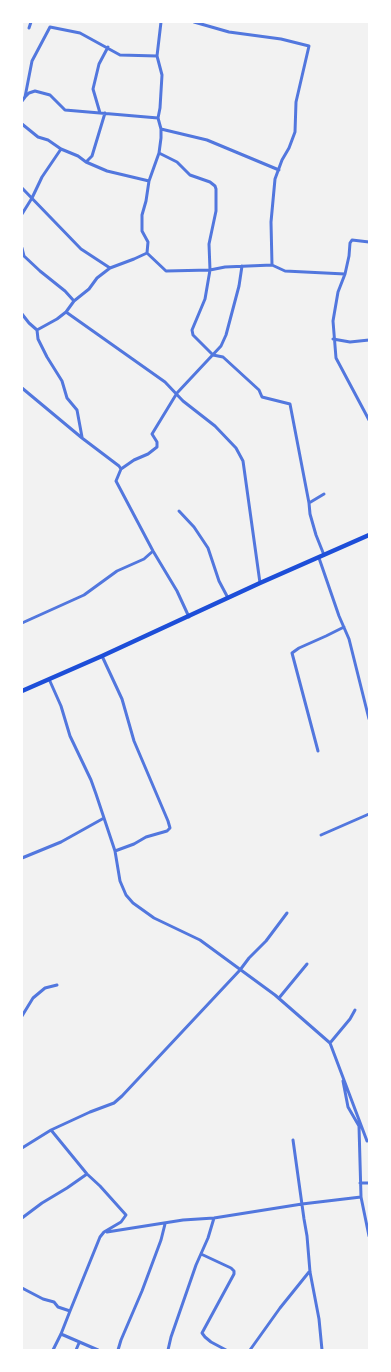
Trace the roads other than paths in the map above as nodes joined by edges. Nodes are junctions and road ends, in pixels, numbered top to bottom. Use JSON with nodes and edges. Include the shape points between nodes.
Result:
{"nodes":[{"id":1,"x":31,"y":22,"type":"edge"},
{"id":2,"x":161,"y":22,"type":"edge"},
{"id":3,"x":194,"y":22,"type":"edge"},
{"id":4,"x":29,"y":28,"type":"dead end"},
{"id":5,"x":108,"y":47,"type":"junction"},
{"id":6,"x":157,"y":56,"type":"junction"},
{"id":7,"x":25,"y":97,"type":"junction"},
{"id":8,"x":22,"y":100,"type":"edge"},
{"id":9,"x":100,"y":113,"type":"junction"},
{"id":10,"x":105,"y":113,"type":"junction"},
{"id":11,"x":158,"y":118,"type":"junction"},
{"id":12,"x":22,"y":124,"type":"edge"},
{"id":13,"x":161,"y":129,"type":"junction"},
{"id":14,"x":61,"y":149,"type":"junction"},
{"id":15,"x":159,"y":153,"type":"junction"},
{"id":16,"x":86,"y":162,"type":"junction"},
{"id":17,"x":279,"y":170,"type":"junction"},
{"id":18,"x":149,"y":181,"type":"junction"},
{"id":19,"x":22,"y":188,"type":"edge"},
{"id":20,"x":32,"y":198,"type":"junction"},
{"id":21,"x":22,"y":214,"type":"edge"},
{"id":22,"x":369,"y":242,"type":"edge"},
{"id":23,"x":22,"y":248,"type":"edge"},
{"id":24,"x":148,"y":252,"type":"junction"},
{"id":25,"x":272,"y":265,"type":"junction"},
{"id":26,"x":242,"y":266,"type":"junction"},
{"id":27,"x":110,"y":268,"type":"junction"},
{"id":28,"x":210,"y":270,"type":"junction"},
{"id":29,"x":345,"y":274,"type":"junction"},
{"id":30,"x":74,"y":301,"type":"junction"},
{"id":31,"x":66,"y":312,"type":"junction"},
{"id":32,"x":22,"y":314,"type":"edge"},
{"id":33,"x":36,"y":330,"type":"junction"},
{"id":34,"x":333,"y":339,"type":"junction"},
{"id":35,"x":369,"y":340,"type":"edge"},
{"id":36,"x":213,"y":354,"type":"junction"},
{"id":37,"x":22,"y":388,"type":"edge"},
{"id":38,"x":176,"y":393,"type":"junction"},
{"id":39,"x":369,"y":420,"type":"edge"},
{"id":40,"x":82,"y":438,"type":"junction"},
{"id":41,"x":121,"y":469,"type":"junction"},
{"id":42,"x":324,"y":494,"type":"dead end"},
{"id":43,"x":310,"y":503,"type":"junction"},
{"id":44,"x":179,"y":511,"type":"dead end"},
{"id":45,"x":369,"y":535,"type":"edge"},
{"id":46,"x":153,"y":551,"type":"junction"},
{"id":47,"x":324,"y":555,"type":"junction"},
{"id":48,"x":319,"y":558,"type":"junction"},
{"id":49,"x":260,"y":583,"type":"junction"},
{"id":50,"x":228,"y":598,"type":"junction"},
{"id":51,"x":189,"y":617,"type":"junction"},
{"id":52,"x":22,"y":623,"type":"edge"},
{"id":53,"x":344,"y":627,"type":"junction"},
{"id":54,"x":102,"y":656,"type":"junction"},
{"id":55,"x":49,"y":679,"type":"junction"},
{"id":56,"x":22,"y":692,"type":"edge"},
{"id":57,"x":368,"y":708,"type":"edge"},
{"id":58,"x":369,"y":719,"type":"edge"},
{"id":59,"x":318,"y":751,"type":"dead end"},
{"id":60,"x":369,"y":814,"type":"edge"},
{"id":61,"x":104,"y":818,"type":"junction"},
{"id":62,"x":321,"y":835,"type":"dead end"},
{"id":63,"x":114,"y":851,"type":"junction"},
{"id":64,"x":22,"y":858,"type":"edge"},
{"id":65,"x":287,"y":913,"type":"dead end"},
{"id":66,"x":307,"y":964,"type":"dead end"},
{"id":67,"x":240,"y":970,"type":"junction"},
{"id":68,"x":57,"y":985,"type":"dead end"},
{"id":69,"x":279,"y":998,"type":"junction"},
{"id":70,"x":355,"y":1010,"type":"dead end"},
{"id":71,"x":22,"y":1016,"type":"edge"},
{"id":72,"x":330,"y":1043,"type":"junction"},
{"id":73,"x":51,"y":1130,"type":"junction"},
{"id":74,"x":293,"y":1140,"type":"dead end"},
{"id":75,"x":368,"y":1141,"type":"edge"},
{"id":76,"x":22,"y":1148,"type":"edge"},
{"id":77,"x":87,"y":1174,"type":"junction"},
{"id":78,"x":360,"y":1183,"type":"junction"},
{"id":79,"x":369,"y":1183,"type":"edge"},
{"id":80,"x":361,"y":1197,"type":"junction"},
{"id":81,"x":302,"y":1204,"type":"junction"},
{"id":82,"x":22,"y":1218,"type":"edge"},
{"id":83,"x":214,"y":1218,"type":"junction"},
{"id":84,"x":165,"y":1224,"type":"junction"},
{"id":85,"x":104,"y":1232,"type":"junction"},
{"id":86,"x":369,"y":1236,"type":"edge"},
{"id":87,"x":201,"y":1254,"type":"junction"},
{"id":88,"x":310,"y":1272,"type":"junction"},
{"id":89,"x":22,"y":1288,"type":"edge"},
{"id":90,"x":70,"y":1310,"type":"junction"},
{"id":91,"x":61,"y":1334,"type":"junction"},
{"id":92,"x":79,"y":1342,"type":"junction"},
{"id":93,"x":53,"y":1350,"type":"edge"},
{"id":94,"x":76,"y":1350,"type":"edge"},
{"id":95,"x":98,"y":1350,"type":"edge"},
{"id":96,"x":118,"y":1350,"type":"edge"},
{"id":97,"x":168,"y":1350,"type":"edge"},
{"id":98,"x":226,"y":1350,"type":"edge"},
{"id":99,"x":250,"y":1350,"type":"edge"},
{"id":100,"x":322,"y":1350,"type":"edge"}],
"edges":[{"from":1,"to":4,"type":"street"},
{"from":2,"to":6,"type":"street"},
{"from":3,"to":17,"type":"street","via":[[229,32],[309,46],[296,102],[295,132]]},
{"from":5,"to":6,"type":"street","via":[[120,55]]},
{"from":5,"to":7,"type":"street","via":[[80,33],[50,27],[32,61]]},
{"from":5,"to":9,"type":"street","via":[[99,64],[93,89]]},
{"from":6,"to":11,"type":"street","via":[[162,75]]},
{"from":7,"to":8,"type":"street"},
{"from":7,"to":9,"type":"street","via":[[35,91],[50,95],[65,110]]},
{"from":9,"to":10,"type":"street"},
{"from":10,"to":11,"type":"street"},
{"from":10,"to":16,"type":"street","via":[[92,156]]},
{"from":11,"to":13,"type":"street"},
{"from":12,"to":14,"type":"street"},
{"from":13,"to":15,"type":"street"},
{"from":13,"to":17,"type":"street","via":[[207,140]]},
{"from":14,"to":16,"type":"street"},
{"from":14,"to":20,"type":"street","via":[[42,177]]},
{"from":15,"to":18,"type":"street"},
{"from":15,"to":28,"type":"street","via":[[177,162],[190,175],[215,186],[216,211],[209,244]]},
{"from":16,"to":18,"type":"street","via":[[107,171]]},
{"from":17,"to":25,"type":"street","via":[[275,179],[271,222]]},
{"from":18,"to":24,"type":"street","via":[[142,215],[142,231],[148,242]]},
{"from":19,"to":20,"type":"street"},
{"from":20,"to":21,"type":"street"},
{"from":20,"to":27,"type":"street","via":[[81,249]]},
{"from":22,"to":29,"type":"street","via":[[352,240]]},
{"from":23,"to":30,"type":"street","via":[[24,256]]},
{"from":24,"to":27,"type":"street"},
{"from":24,"to":28,"type":"street","via":[[166,271]]},
{"from":25,"to":26,"type":"street"},
{"from":25,"to":29,"type":"street","via":[[285,272]]},
{"from":26,"to":28,"type":"street"},
{"from":26,"to":36,"type":"street","via":[[226,335],[221,346]]},
{"from":27,"to":30,"type":"street"},
{"from":28,"to":36,"type":"street","via":[[205,299],[192,330],[193,335]]},
{"from":29,"to":34,"type":"street","via":[[334,309]]},
{"from":30,"to":31,"type":"street"},
{"from":31,"to":33,"type":"street"},
{"from":31,"to":38,"type":"street","via":[[165,382]]},
{"from":32,"to":33,"type":"street"},
{"from":33,"to":40,"type":"street","via":[[47,357],[62,381],[67,398],[78,410]]},
{"from":34,"to":35,"type":"street","via":[[350,342]]},
{"from":34,"to":39,"type":"street","via":[[336,358]]},
{"from":36,"to":38,"type":"street"},
{"from":36,"to":43,"type":"street","via":[[223,357],[259,390],[262,397],[290,404]]},
{"from":37,"to":40,"type":"street"},
{"from":38,"to":41,"type":"street","via":[[152,434],[157,447]]},
{"from":38,"to":49,"type":"street","via":[[182,401],[228,439],[243,461]]},
{"from":40,"to":41,"type":"street"},
{"from":41,"to":46,"type":"street","via":[[116,481]]},
{"from":42,"to":43,"type":"street"},
{"from":43,"to":47,"type":"street","via":[[310,514]]},
{"from":44,"to":50,"type":"street","via":[[208,548],[219,581]]},
{"from":45,"to":47,"type":"main road"},
{"from":46,"to":51,"type":"street"},
{"from":46,"to":52,"type":"street","via":[[144,559],[117,571],[84,595]]},
{"from":47,"to":48,"type":"main road"},
{"from":48,"to":49,"type":"main road"},
{"from":48,"to":53,"type":"street"},
{"from":49,"to":50,"type":"main road"},
{"from":50,"to":51,"type":"main road"},
{"from":51,"to":54,"type":"main road"},
{"from":53,"to":57,"type":"street"},
{"from":53,"to":59,"type":"street","via":[[292,653]]},
{"from":54,"to":55,"type":"main road"},
{"from":54,"to":63,"type":"street","via":[[122,699],[134,741],[170,828]]},
{"from":55,"to":56,"type":"main road"},
{"from":55,"to":61,"type":"street"},
{"from":57,"to":58,"type":"street"},
{"from":60,"to":62,"type":"street"},
{"from":61,"to":63,"type":"street"},
{"from":61,"to":64,"type":"street","via":[[61,842]]},
{"from":63,"to":67,"type":"street","via":[[120,881],[133,903],[154,918],[195,937]]},
{"from":65,"to":67,"type":"street"},
{"from":66,"to":69,"type":"street"},
{"from":67,"to":69,"type":"street"},
{"from":67,"to":73,"type":"street","via":[[114,1103]]},
{"from":68,"to":71,"type":"street","via":[[45,988],[33,998]]},
{"from":69,"to":72,"type":"street"},
{"from":70,"to":72,"type":"street"},
{"from":72,"to":75,"type":"street"},
{"from":73,"to":76,"type":"street"},
{"from":73,"to":77,"type":"street"},
{"from":74,"to":81,"type":"street"},
{"from":75,"to":78,"type":"street","via":[[341,1074],[348,1107],[358,1126]]},
{"from":77,"to":82,"type":"street"},
{"from":77,"to":85,"type":"street","via":[[126,1215],[121,1222]]},
{"from":78,"to":79,"type":"street"},
{"from":78,"to":80,"type":"street"},
{"from":80,"to":81,"type":"street"},
{"from":80,"to":86,"type":"street"},
{"from":81,"to":83,"type":"street"},
{"from":81,"to":88,"type":"street"},
{"from":83,"to":84,"type":"street"},
{"from":83,"to":87,"type":"street"},
{"from":84,"to":85,"type":"street"},
{"from":84,"to":96,"type":"street"},
{"from":85,"to":90,"type":"street","via":[[92,1254]]},
{"from":87,"to":97,"type":"street"},
{"from":87,"to":98,"type":"street","via":[[234,1271],[202,1333],[211,1342]]},
{"from":88,"to":99,"type":"street"},
{"from":88,"to":100,"type":"street"},
{"from":89,"to":90,"type":"street","via":[[54,1302],[58,1307]]},
{"from":90,"to":91,"type":"street"},
{"from":91,"to":92,"type":"street"},
{"from":91,"to":93,"type":"street"},
{"from":92,"to":94,"type":"street"},
{"from":92,"to":95,"type":"street"}]}
